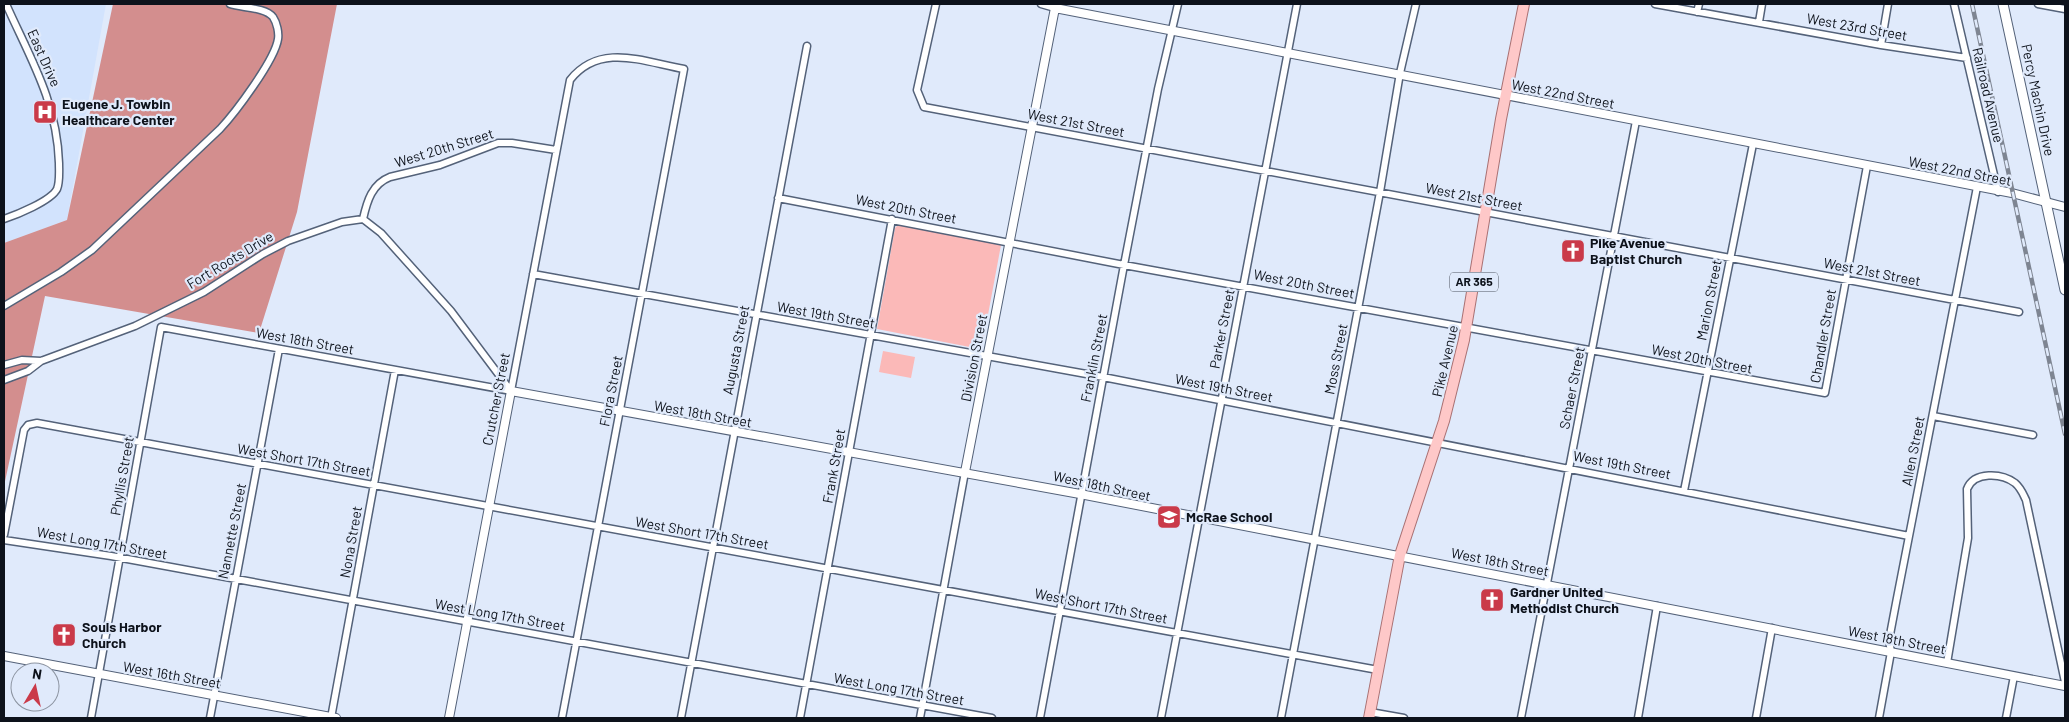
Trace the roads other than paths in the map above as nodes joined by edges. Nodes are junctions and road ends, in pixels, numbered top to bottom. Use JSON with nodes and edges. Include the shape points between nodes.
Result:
{"nodes":[{"id":1,"x":6,"y":4,"type":"edge"},
{"id":2,"x":230,"y":4,"type":"edge"},
{"id":3,"x":936,"y":4,"type":"edge"},
{"id":4,"x":1041,"y":4,"type":"edge"},
{"id":5,"x":1178,"y":4,"type":"edge"},
{"id":6,"x":1297,"y":4,"type":"edge"},
{"id":7,"x":1416,"y":4,"type":"edge"},
{"id":8,"x":1524,"y":4,"type":"edge"},
{"id":9,"x":1655,"y":4,"type":"edge"},
{"id":10,"x":1699,"y":4,"type":"edge"},
{"id":11,"x":1762,"y":4,"type":"edge"},
{"id":12,"x":1888,"y":4,"type":"edge"},
{"id":13,"x":1954,"y":4,"type":"edge"},
{"id":14,"x":2003,"y":4,"type":"edge"},
{"id":15,"x":2038,"y":4,"type":"edge"},
{"id":16,"x":1056,"y":6,"type":"edge"},
{"id":17,"x":2065,"y":9,"type":"edge"},
{"id":18,"x":1697,"y":12,"type":"junction"},
{"id":19,"x":1759,"y":22,"type":"junction"},
{"id":20,"x":1172,"y":30,"type":"junction"},
{"id":21,"x":1881,"y":45,"type":"junction"},
{"id":22,"x":807,"y":46,"type":"dead end"},
{"id":23,"x":1287,"y":52,"type":"junction"},
{"id":24,"x":1967,"y":58,"type":"junction"},
{"id":25,"x":1400,"y":73,"type":"junction"},
{"id":26,"x":569,"y":84,"type":"joint"},
{"id":27,"x":1506,"y":96,"type":"junction"},
{"id":28,"x":1636,"y":121,"type":"junction"},
{"id":29,"x":1031,"y":127,"type":"junction"},
{"id":30,"x":1753,"y":144,"type":"junction"},
{"id":31,"x":1147,"y":149,"type":"junction"},
{"id":32,"x":556,"y":150,"type":"junction"},
{"id":33,"x":1867,"y":166,"type":"junction"},
{"id":34,"x":1265,"y":171,"type":"junction"},
{"id":35,"x":1977,"y":187,"type":"junction"},
{"id":36,"x":1380,"y":192,"type":"junction"},
{"id":37,"x":1998,"y":192,"type":"junction"},
{"id":38,"x":778,"y":198,"type":"junction"},
{"id":39,"x":2046,"y":201,"type":"junction"},
{"id":40,"x":2065,"y":206,"type":"edge"},
{"id":41,"x":1486,"y":212,"type":"junction"},
{"id":42,"x":4,"y":219,"type":"edge"},
{"id":43,"x":363,"y":219,"type":"junction"},
{"id":44,"x":892,"y":219,"type":"junction"},
{"id":45,"x":1614,"y":236,"type":"junction"},
{"id":46,"x":1009,"y":241,"type":"junction"},
{"id":47,"x":1730,"y":258,"type":"junction"},
{"id":48,"x":1124,"y":265,"type":"junction"},
{"id":49,"x":533,"y":274,"type":"junction"},
{"id":50,"x":1846,"y":280,"type":"junction"},
{"id":51,"x":1243,"y":285,"type":"junction"},
{"id":52,"x":2065,"y":290,"type":"edge"},
{"id":53,"x":642,"y":294,"type":"junction"},
{"id":54,"x":1955,"y":300,"type":"junction"},
{"id":55,"x":4,"y":306,"type":"edge"},
{"id":56,"x":1358,"y":307,"type":"junction"},
{"id":57,"x":2019,"y":312,"type":"dead end"},
{"id":58,"x":756,"y":315,"type":"junction"},
{"id":59,"x":161,"y":327,"type":"joint"},
{"id":60,"x":1467,"y":327,"type":"junction"},
{"id":61,"x":871,"y":336,"type":"junction"},
{"id":62,"x":279,"y":349,"type":"junction"},
{"id":63,"x":1592,"y":351,"type":"junction"},
{"id":64,"x":987,"y":357,"type":"junction"},
{"id":65,"x":41,"y":361,"type":"junction"},
{"id":66,"x":4,"y":365,"type":"edge"},
{"id":67,"x":395,"y":370,"type":"junction"},
{"id":68,"x":1708,"y":373,"type":"junction"},
{"id":69,"x":1103,"y":377,"type":"junction"},
{"id":70,"x":4,"y":380,"type":"edge"},
{"id":71,"x":511,"y":392,"type":"junction"},
{"id":72,"x":1825,"y":393,"type":"joint"},
{"id":73,"x":1221,"y":400,"type":"junction"},
{"id":74,"x":620,"y":412,"type":"junction"},
{"id":75,"x":1933,"y":416,"type":"junction"},
{"id":76,"x":1337,"y":422,"type":"junction"},
{"id":77,"x":734,"y":432,"type":"junction"},
{"id":78,"x":2032,"y":435,"type":"dead end"},
{"id":79,"x":1438,"y":441,"type":"junction"},
{"id":80,"x":141,"y":442,"type":"junction"},
{"id":81,"x":849,"y":454,"type":"junction"},
{"id":82,"x":258,"y":464,"type":"junction"},
{"id":83,"x":1569,"y":468,"type":"junction"},
{"id":84,"x":965,"y":472,"type":"junction"},
{"id":85,"x":374,"y":485,"type":"junction"},
{"id":86,"x":1684,"y":491,"type":"junction"},
{"id":87,"x":1080,"y":494,"type":"junction"},
{"id":88,"x":488,"y":505,"type":"junction"},
{"id":89,"x":1199,"y":518,"type":"junction"},
{"id":90,"x":598,"y":527,"type":"junction"},
{"id":91,"x":4,"y":534,"type":"edge"},
{"id":92,"x":1910,"y":536,"type":"junction"},
{"id":93,"x":1315,"y":539,"type":"junction"},
{"id":94,"x":4,"y":540,"type":"edge"},
{"id":95,"x":712,"y":548,"type":"junction"},
{"id":96,"x":1400,"y":555,"type":"junction"},
{"id":97,"x":120,"y":558,"type":"junction"},
{"id":98,"x":828,"y":569,"type":"junction"},
{"id":99,"x":236,"y":579,"type":"junction"},
{"id":100,"x":1545,"y":584,"type":"junction"},
{"id":101,"x":943,"y":590,"type":"junction"},
{"id":102,"x":352,"y":601,"type":"junction"},
{"id":103,"x":1656,"y":606,"type":"junction"},
{"id":104,"x":1060,"y":611,"type":"junction"},
{"id":105,"x":467,"y":622,"type":"junction"},
{"id":106,"x":1772,"y":628,"type":"junction"},
{"id":107,"x":1177,"y":633,"type":"junction"},
{"id":108,"x":576,"y":642,"type":"junction"},
{"id":109,"x":1892,"y":652,"type":"junction"},
{"id":110,"x":1293,"y":655,"type":"junction"},
{"id":111,"x":4,"y":656,"type":"edge"},
{"id":112,"x":691,"y":663,"type":"junction"},
{"id":113,"x":1947,"y":663,"type":"junction"},
{"id":114,"x":1378,"y":670,"type":"junction"},
{"id":115,"x":99,"y":675,"type":"junction"},
{"id":116,"x":2014,"y":676,"type":"junction"},
{"id":117,"x":2065,"y":682,"type":"edge"},
{"id":118,"x":806,"y":684,"type":"junction"},
{"id":119,"x":2065,"y":686,"type":"edge"},
{"id":120,"x":214,"y":696,"type":"junction"},
{"id":121,"x":922,"y":706,"type":"junction"},
{"id":122,"x":1370,"y":715,"type":"edge"},
{"id":123,"x":91,"y":718,"type":"edge"},
{"id":124,"x":210,"y":718,"type":"edge"},
{"id":125,"x":333,"y":718,"type":"edge"},
{"id":126,"x":449,"y":718,"type":"edge"},
{"id":127,"x":562,"y":718,"type":"edge"},
{"id":128,"x":681,"y":718,"type":"edge"},
{"id":129,"x":800,"y":718,"type":"edge"},
{"id":130,"x":920,"y":718,"type":"edge"},
{"id":131,"x":992,"y":718,"type":"edge"},
{"id":132,"x":1040,"y":718,"type":"edge"},
{"id":133,"x":1161,"y":718,"type":"edge"},
{"id":134,"x":1281,"y":718,"type":"edge"},
{"id":135,"x":1404,"y":718,"type":"edge"},
{"id":136,"x":1521,"y":718,"type":"edge"},
{"id":137,"x":1638,"y":718,"type":"edge"},
{"id":138,"x":1756,"y":718,"type":"edge"},
{"id":139,"x":1879,"y":718,"type":"edge"},
{"id":140,"x":2006,"y":718,"type":"edge"}],
"edges":[{"from":1,"to":42,"type":"street","name":"East Drive","via":[[45,87],[57,144],[58,184],[56,191],[45,199]]},
{"from":2,"to":55,"type":"street","via":[[270,14],[276,22],[278,36],[271,55],[236,110],[92,250]]},
{"from":3,"to":29,"type":"street","name":"West 21st Street","via":[[917,90],[924,107]]},
{"from":4,"to":16,"type":"street"},
{"from":5,"to":20,"type":"street","name":"Franklin Street"},
{"from":6,"to":23,"type":"street","name":"Parker Street"},
{"from":7,"to":25,"type":"street","name":"Moss Street"},
{"from":8,"to":27,"type":"main road","name":"Pike Avenue","number":"AR 365"},
{"from":9,"to":18,"type":"street","name":"West 23rd Street"},
{"from":10,"to":18,"type":"street"},
{"from":11,"to":19,"type":"street"},
{"from":12,"to":21,"type":"street"},
{"from":13,"to":24,"type":"street","name":"Railroad Avenue"},
{"from":14,"to":39,"type":"main road","name":"Percy Machin Drive"},
{"from":15,"to":17,"type":"street"},
{"from":16,"to":20,"type":"street","name":"West 22nd Street"},
{"from":16,"to":29,"type":"street","name":"Division Street"},
{"from":18,"to":19,"type":"street","name":"West 23rd Street"},
{"from":19,"to":21,"type":"street","name":"West 23rd Street"},
{"from":20,"to":23,"type":"street","name":"West 22nd Street"},
{"from":20,"to":31,"type":"street","name":"Franklin Street"},
{"from":21,"to":24,"type":"street","name":"West 23rd Street"},
{"from":22,"to":38,"type":"street","name":"Augusta Street"},
{"from":23,"to":25,"type":"street","name":"West 22nd Street"},
{"from":23,"to":34,"type":"street","name":"Parker Street"},
{"from":24,"to":37,"type":"street","name":"Railroad Avenue"},
{"from":25,"to":27,"type":"street","name":"West 22nd Street"},
{"from":25,"to":36,"type":"street","name":"Moss Street"},
{"from":26,"to":32,"type":"street","name":"Crutcher Street"},
{"from":26,"to":53,"type":"street","name":"Flora Street","via":[[578,70],[601,58],[615,56],[684,69]]},
{"from":27,"to":28,"type":"street","name":"West 22nd Street"},
{"from":27,"to":41,"type":"main road","name":"Pike Avenue","number":"AR 365"},
{"from":28,"to":30,"type":"street","name":"West 22nd Street"},
{"from":28,"to":45,"type":"street","name":"Schaer Street"},
{"from":29,"to":31,"type":"street","name":"West 21st Street"},
{"from":29,"to":46,"type":"street","name":"Division Street"},
{"from":30,"to":33,"type":"street","name":"West 22nd Street"},
{"from":30,"to":47,"type":"street","name":"Marion Street"},
{"from":31,"to":34,"type":"street","name":"West 21st Street"},
{"from":31,"to":48,"type":"street","name":"Franklin Street"},
{"from":32,"to":43,"type":"street","name":"West 20th Street","via":[[498,143],[440,165],[390,177],[374,189]]},
{"from":32,"to":49,"type":"street","name":"Crutcher Street"},
{"from":33,"to":35,"type":"street","name":"West 22nd Street"},
{"from":33,"to":50,"type":"street","name":"Chandler Street"},
{"from":34,"to":36,"type":"street","name":"West 21st Street"},
{"from":34,"to":51,"type":"street","name":"Parker Street"},
{"from":35,"to":37,"type":"street","name":"West 22nd Street"},
{"from":35,"to":54,"type":"street","name":"Allen Street"},
{"from":36,"to":41,"type":"street","name":"West 21st Street"},
{"from":36,"to":56,"type":"street","name":"Moss Street"},
{"from":37,"to":39,"type":"street","name":"West 22nd Street"},
{"from":38,"to":44,"type":"street","name":"West 20th Street"},
{"from":38,"to":58,"type":"street","name":"Augusta Street"},
{"from":39,"to":40,"type":"street","name":"West 22nd Street"},
{"from":39,"to":52,"type":"main road","name":"Percy Machin Drive"},
{"from":41,"to":45,"type":"street","name":"West 21st Street"},
{"from":41,"to":60,"type":"main road","name":"Pike Avenue","number":"AR 365"},
{"from":43,"to":65,"type":"street","name":"Fort Roots Drive","via":[[342,222],[288,241],[204,292],[157,316]]},
{"from":43,"to":71,"type":"street","via":[[381,233],[446,306]]},
{"from":44,"to":46,"type":"street","name":"West 20th Street"},
{"from":44,"to":61,"type":"street","name":"Frank Street"},
{"from":45,"to":47,"type":"street","name":"West 21st Street"},
{"from":45,"to":63,"type":"street","name":"Schaer Street"},
{"from":46,"to":48,"type":"street","name":"West 20th Street"},
{"from":46,"to":64,"type":"street","name":"Division Street"},
{"from":47,"to":50,"type":"street","name":"West 21st Street"},
{"from":47,"to":68,"type":"street","name":"Marion Street"},
{"from":48,"to":51,"type":"street","name":"West 20th Street"},
{"from":48,"to":69,"type":"street","name":"Franklin Street"},
{"from":49,"to":53,"type":"street","name":"West 19th Street"},
{"from":49,"to":71,"type":"street","name":"Crutcher Street"},
{"from":50,"to":54,"type":"street","name":"West 21st Street"},
{"from":50,"to":72,"type":"street","name":"Chandler Street"},
{"from":51,"to":56,"type":"street","name":"West 20th Street"},
{"from":51,"to":73,"type":"street","name":"Parker Street"},
{"from":53,"to":58,"type":"street","name":"West 19th Street"},
{"from":53,"to":74,"type":"street","name":"Flora Street"},
{"from":54,"to":57,"type":"street","name":"West 21st Street"},
{"from":54,"to":75,"type":"street","name":"Allen Street"},
{"from":56,"to":60,"type":"street","name":"West 20th Street"},
{"from":56,"to":76,"type":"street","name":"Moss Street"},
{"from":58,"to":61,"type":"street","name":"West 19th Street"},
{"from":58,"to":77,"type":"street","name":"Augusta Street"},
{"from":59,"to":62,"type":"street","name":"West 18th Street"},
{"from":59,"to":80,"type":"street","name":"Phyllis Street"},
{"from":60,"to":63,"type":"street","name":"West 20th Street"},
{"from":60,"to":79,"type":"main road","name":"Pike Avenue","number":"AR 365"},
{"from":61,"to":64,"type":"street","name":"West 19th Street"},
{"from":61,"to":81,"type":"street","name":"Frank Street"},
{"from":62,"to":67,"type":"street","name":"West 18th Street"},
{"from":62,"to":82,"type":"street","name":"Nannette Street"},
{"from":63,"to":68,"type":"street","name":"West 20th Street"},
{"from":63,"to":83,"type":"street","name":"Schaer Street"},
{"from":64,"to":69,"type":"street","name":"West 19th Street"},
{"from":64,"to":84,"type":"street","name":"Division Street"},
{"from":65,"to":66,"type":"street","name":"Fort Roots Drive","via":[[22,360]]},
{"from":65,"to":70,"type":"street","name":"Fort Roots Drive","via":[[28,371]]},
{"from":67,"to":71,"type":"street","name":"West 18th Street"},
{"from":67,"to":85,"type":"street","name":"Nona Street"},
{"from":68,"to":72,"type":"street","name":"West 20th Street"},
{"from":68,"to":86,"type":"street","name":"Marion Street"},
{"from":69,"to":73,"type":"street","name":"West 19th Street"},
{"from":69,"to":87,"type":"street","name":"Franklin Street"},
{"from":71,"to":74,"type":"street","name":"West 18th Street"},
{"from":71,"to":88,"type":"street","name":"Crutcher Street"},
{"from":73,"to":76,"type":"street","name":"West 19th Street"},
{"from":73,"to":89,"type":"street","name":"Parker Street"},
{"from":74,"to":77,"type":"street","name":"West 18th Street"},
{"from":74,"to":90,"type":"street","name":"Flora Street"},
{"from":75,"to":78,"type":"street"},
{"from":75,"to":92,"type":"street","name":"Allen Street"},
{"from":76,"to":79,"type":"street","name":"West 19th Street"},
{"from":76,"to":93,"type":"street","name":"Moss Street"},
{"from":77,"to":81,"type":"street","name":"West 18th Street"},
{"from":77,"to":95,"type":"street","name":"Augusta Street"},
{"from":79,"to":83,"type":"street","name":"West 19th Street"},
{"from":79,"to":96,"type":"main road","name":"Pike Avenue","number":"AR 365"},
{"from":80,"to":82,"type":"street","name":"West Short 17th Street"},
{"from":80,"to":91,"type":"street","name":"West Short 17th Street","via":[[37,423],[28,425],[24,430]]},
{"from":80,"to":97,"type":"street","name":"Phyllis Street"},
{"from":81,"to":84,"type":"street","name":"West 18th Street"},
{"from":81,"to":98,"type":"street","name":"Frank Street"},
{"from":82,"to":85,"type":"street","name":"West Short 17th Street"},
{"from":82,"to":99,"type":"street","name":"Nannette Street"},
{"from":83,"to":86,"type":"street","name":"West 19th Street"},
{"from":83,"to":100,"type":"street","name":"Schaer Street"},
{"from":84,"to":87,"type":"street","name":"West 18th Street"},
{"from":84,"to":101,"type":"street","name":"Division Street"},
{"from":85,"to":88,"type":"street","name":"West Short 17th Street"},
{"from":85,"to":102,"type":"street","name":"Nona Street"},
{"from":86,"to":92,"type":"street","name":"West 19th Street"},
{"from":87,"to":89,"type":"street","name":"West 18th Street"},
{"from":87,"to":104,"type":"street","name":"Franklin Street"},
{"from":88,"to":90,"type":"street","name":"West Short 17th Street"},
{"from":88,"to":105,"type":"street","name":"Crutcher Street"},
{"from":89,"to":93,"type":"street","name":"West 18th Street"},
{"from":89,"to":107,"type":"street","name":"Parker Street"},
{"from":90,"to":95,"type":"street","name":"West Short 17th Street"},
{"from":90,"to":108,"type":"street","name":"Flora Street"},
{"from":92,"to":109,"type":"street","name":"Allen Street","via":[[1889,640]]},
{"from":93,"to":96,"type":"street","name":"West 18th Street"},
{"from":93,"to":110,"type":"street","name":"Moss Street"},
{"from":94,"to":97,"type":"street","name":"West Long 17th Street"},
{"from":95,"to":98,"type":"street","name":"West Short 17th Street"},
{"from":95,"to":112,"type":"street","name":"Augusta Street"},
{"from":96,"to":100,"type":"street","name":"West 18th Street"},
{"from":96,"to":114,"type":"main road","name":"Pike Avenue","number":"AR 365"},
{"from":97,"to":99,"type":"street","name":"West Long 17th Street"},
{"from":97,"to":115,"type":"street","name":"Phyllis Street"},
{"from":98,"to":101,"type":"street","name":"West Short 17th Street"},
{"from":98,"to":118,"type":"street","name":"Frank Street"},
{"from":99,"to":102,"type":"street","name":"West Long 17th Street"},
{"from":99,"to":120,"type":"street","name":"Nannette Street"},
{"from":100,"to":103,"type":"street","name":"West 18th Street"},
{"from":100,"to":136,"type":"street","name":"Schaer Street"},
{"from":101,"to":104,"type":"street","name":"West Short 17th Street"},
{"from":101,"to":121,"type":"street","name":"Division Street"},
{"from":102,"to":105,"type":"street","name":"West Long 17th Street"},
{"from":102,"to":125,"type":"street","name":"Nona Street"},
{"from":103,"to":106,"type":"street","name":"West 18th Street"},
{"from":103,"to":137,"type":"street"},
{"from":104,"to":107,"type":"street","name":"West Short 17th Street"},
{"from":104,"to":132,"type":"street","name":"Franklin Street"},
{"from":105,"to":108,"type":"street","name":"West Long 17th Street"},
{"from":105,"to":126,"type":"street","name":"Crutcher Street"},
{"from":106,"to":109,"type":"street","name":"West 18th Street"},
{"from":106,"to":138,"type":"street"},
{"from":107,"to":110,"type":"street","name":"West Short 17th Street"},
{"from":107,"to":133,"type":"street","name":"Parker Street"},
{"from":108,"to":112,"type":"street","name":"West Long 17th Street"},
{"from":108,"to":127,"type":"street","name":"Flora Street"},
{"from":109,"to":113,"type":"street","name":"West 18th Street"},
{"from":109,"to":139,"type":"street","name":"Allen Street"},
{"from":110,"to":114,"type":"street","name":"West Short 17th Street"},
{"from":110,"to":134,"type":"street","name":"Moss Street"},
{"from":111,"to":115,"type":"street","name":"West 16th Street"},
{"from":112,"to":118,"type":"street","name":"West Long 17th Street"},
{"from":112,"to":128,"type":"street","name":"Augusta Street"},
{"from":113,"to":116,"type":"street","name":"West 18th Street"},
{"from":113,"to":117,"type":"street","via":[[1968,538],[1966,489],[1976,478],[1998,476],[2016,484],[2026,500]]},
{"from":114,"to":122,"type":"main road","name":"Pike Avenue","number":"AR 365"},
{"from":115,"to":120,"type":"street","name":"West 16th Street"},
{"from":115,"to":123,"type":"street","name":"Phyllis Street"},
{"from":116,"to":119,"type":"street","name":"West 18th Street"},
{"from":116,"to":140,"type":"street"},
{"from":118,"to":121,"type":"street","name":"West Long 17th Street"},
{"from":118,"to":129,"type":"street","name":"Frank Street"},
{"from":120,"to":124,"type":"street","name":"Nannette Street"},
{"from":120,"to":125,"type":"street","name":"West 16th Street"},
{"from":121,"to":130,"type":"street","name":"Division Street"},
{"from":121,"to":131,"type":"street","name":"West Long 17th Street"},
{"from":122,"to":135,"type":"street"}]}
